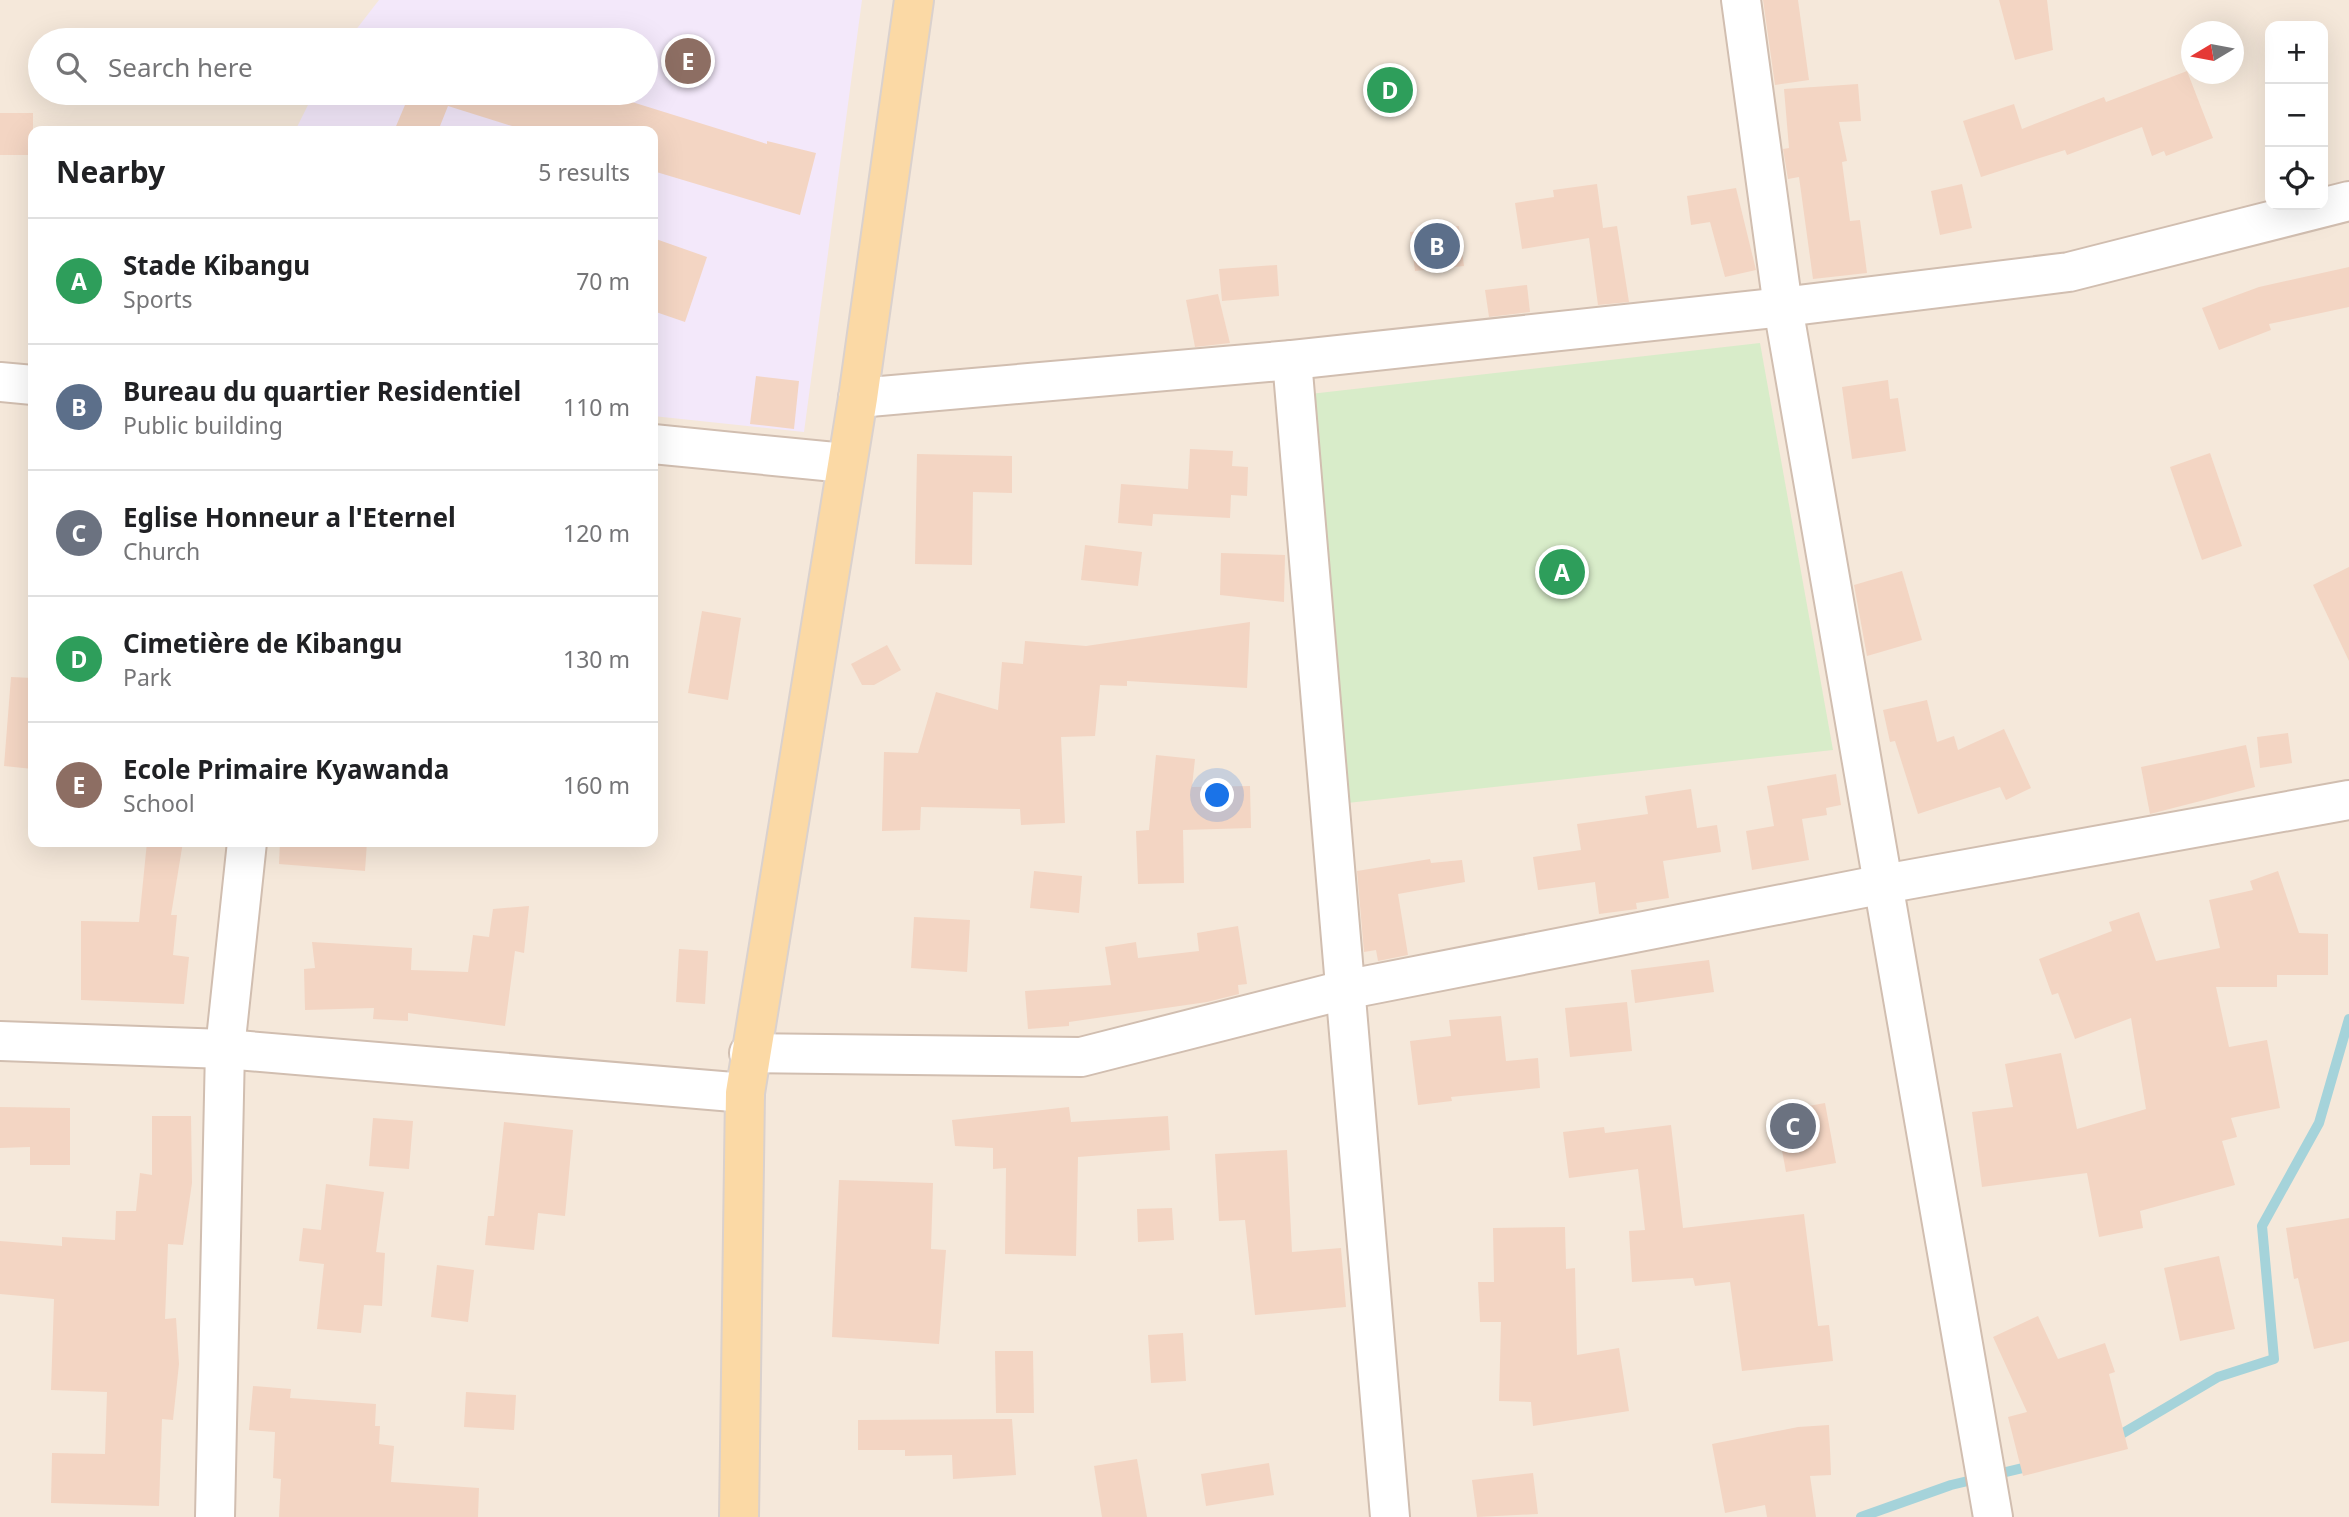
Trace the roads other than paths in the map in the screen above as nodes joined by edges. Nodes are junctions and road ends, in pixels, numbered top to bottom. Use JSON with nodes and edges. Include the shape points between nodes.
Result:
{"nodes":[{"id":1,"x":914,"y":0,"type":"edge"},
{"id":2,"x":1741,"y":0,"type":"edge"},
{"id":3,"x":2349,"y":201,"type":"edge"},
{"id":4,"x":1783,"y":307,"type":"junction"},
{"id":5,"x":1292,"y":360,"type":"junction"},
{"id":6,"x":0,"y":382,"type":"edge"},
{"id":7,"x":28,"y":385,"type":"edge"},
{"id":8,"x":858,"y":398,"type":"junction"},
{"id":9,"x":658,"y":444,"type":"edge"},
{"id":10,"x":845,"y":463,"type":"junction"},
{"id":11,"x":2349,"y":800,"type":"edge"},
{"id":12,"x":246,"y":847,"type":"edge"},
{"id":13,"x":1884,"y":884,"type":"junction"},
{"id":14,"x":1344,"y":990,"type":"junction"},
{"id":15,"x":0,"y":1041,"type":"edge"},
{"id":16,"x":225,"y":1049,"type":"junction"},
{"id":17,"x":749,"y":1054,"type":"junction"},
{"id":18,"x":745,"y":1093,"type":"junction"},
{"id":19,"x":1989,"y":1489,"type":"edge"},
{"id":20,"x":215,"y":1517,"type":"edge"},
{"id":21,"x":739,"y":1517,"type":"edge"},
{"id":22,"x":1390,"y":1517,"type":"edge"}],
"edges":[{"from":1,"to":8,"type":"main road"},
{"from":2,"to":4,"type":"street"},
{"from":3,"to":4,"type":"street","via":[[2069,272]]},
{"from":4,"to":5,"type":"street"},
{"from":4,"to":13,"type":"street"},
{"from":5,"to":8,"type":"street"},
{"from":5,"to":14,"type":"street"},
{"from":6,"to":7,"type":"street"},
{"from":8,"to":10,"type":"main road"},
{"from":9,"to":10,"type":"street"},
{"from":10,"to":17,"type":"main road"},
{"from":11,"to":13,"type":"street"},
{"from":12,"to":16,"type":"street"},
{"from":13,"to":14,"type":"street"},
{"from":13,"to":19,"type":"street"},
{"from":14,"to":17,"type":"street","via":[[1081,1057]]},
{"from":14,"to":22,"type":"street"},
{"from":15,"to":16,"type":"street"},
{"from":16,"to":18,"type":"street"},
{"from":16,"to":20,"type":"street"},
{"from":17,"to":18,"type":"main road"},
{"from":18,"to":21,"type":"main road"}]}
